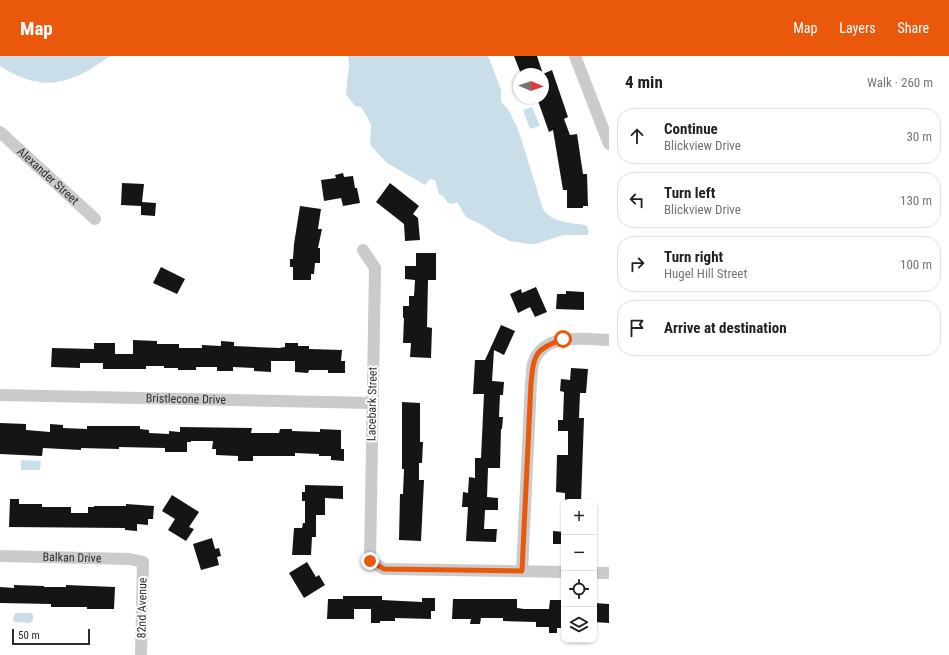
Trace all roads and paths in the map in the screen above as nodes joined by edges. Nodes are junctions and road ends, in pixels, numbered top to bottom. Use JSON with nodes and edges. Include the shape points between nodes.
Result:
{"nodes":[{"id":1,"x":575,"y":56,"type":"edge"},
{"id":2,"x":0,"y":132,"type":"edge"},
{"id":3,"x":609,"y":144,"type":"edge"},
{"id":4,"x":95,"y":219,"type":"dead end"},
{"id":5,"x":363,"y":250,"type":"dead end"},
{"id":6,"x":609,"y":340,"type":"edge"},
{"id":7,"x":0,"y":395,"type":"edge"},
{"id":8,"x":372,"y":403,"type":"junction"},
{"id":9,"x":0,"y":556,"type":"edge"},
{"id":10,"x":143,"y":562,"type":"joint"},
{"id":11,"x":522,"y":571,"type":"junction"},
{"id":12,"x":561,"y":572,"type":"edge"},
{"id":13,"x":597,"y":573,"type":"edge"},
{"id":14,"x":609,"y":573,"type":"edge"},
{"id":15,"x":141,"y":655,"type":"edge"}],
"edges":[{"from":1,"to":3,"type":"street"},
{"from":2,"to":4,"type":"street","name":"Alexander Street"},
{"from":5,"to":8,"type":"street","name":"Lacebark Street","via":[[375,268]]},
{"from":6,"to":11,"type":"street","via":[[563,339],[540,350],[533,362]]},
{"from":7,"to":8,"type":"street","name":"Bristlecone Drive"},
{"from":8,"to":11,"type":"street","name":"Lacebark Street","via":[[370,561],[384,569]]},
{"from":9,"to":10,"type":"street","name":"Balkan Drive","via":[[130,559]]},
{"from":10,"to":15,"type":"street","name":"82nd Avenue"},
{"from":11,"to":12,"type":"street"},
{"from":13,"to":14,"type":"street"}]}
